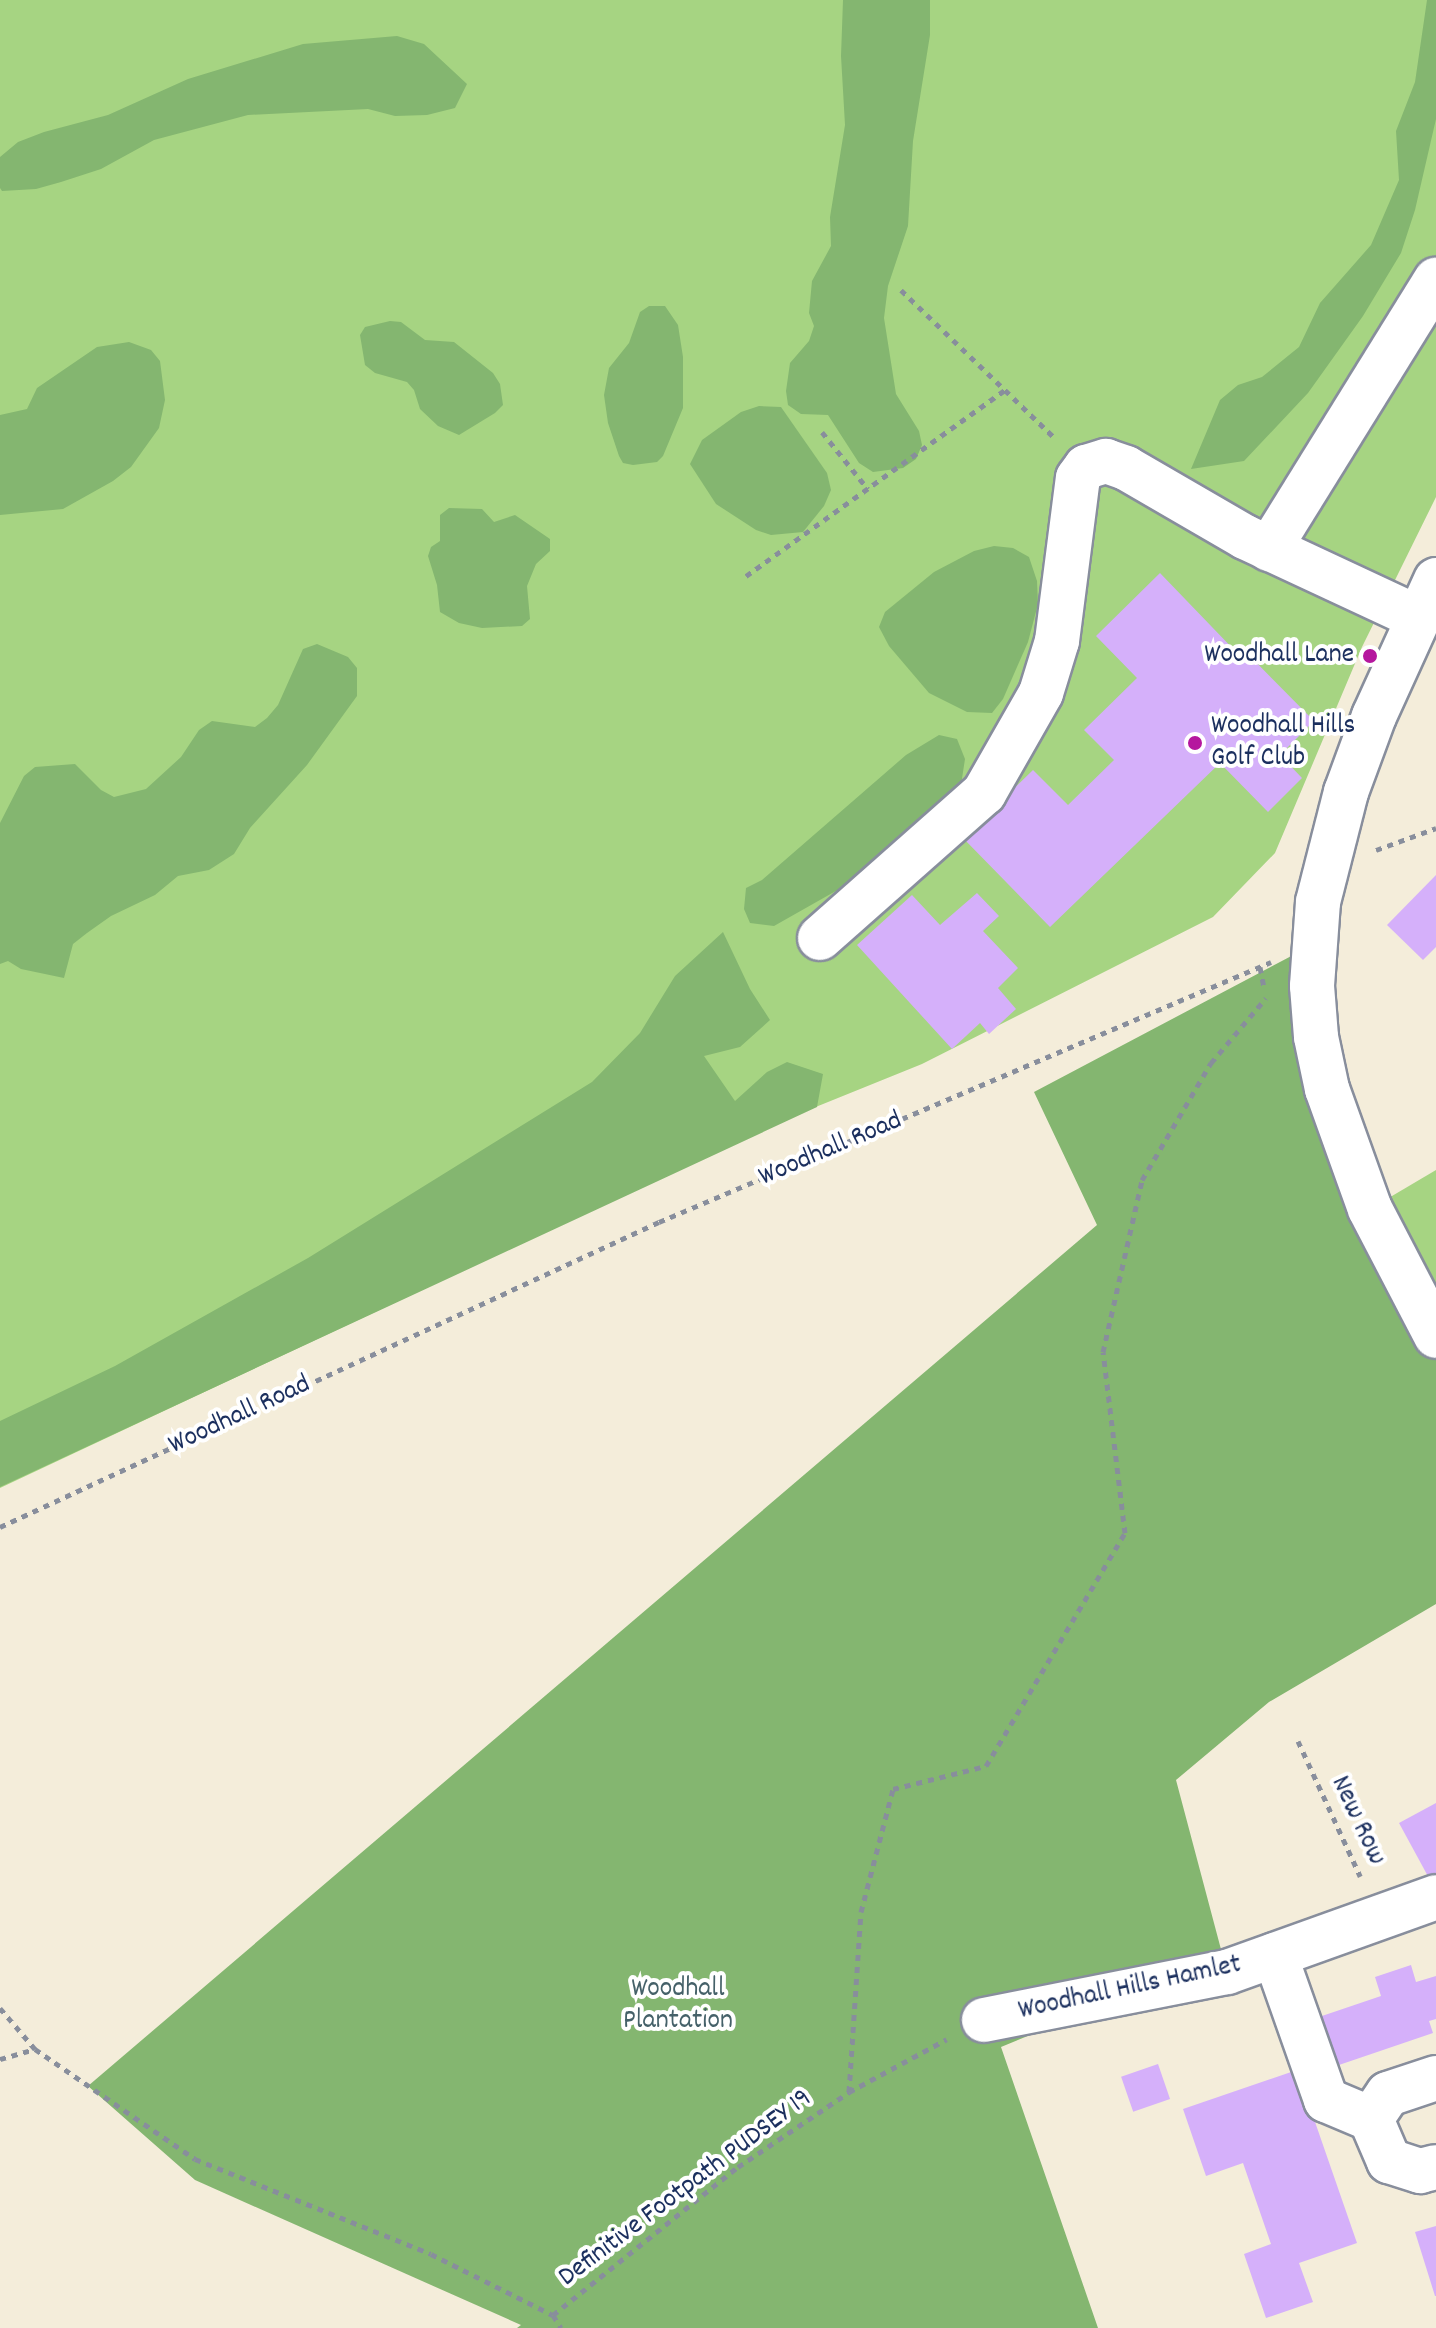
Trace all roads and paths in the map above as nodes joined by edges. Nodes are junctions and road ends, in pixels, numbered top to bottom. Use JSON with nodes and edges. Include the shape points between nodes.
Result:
{"nodes":[{"id":1,"x":1436,"y":280,"type":"edge"},
{"id":2,"x":901,"y":290,"type":"dead end"},
{"id":3,"x":1005,"y":390,"type":"junction"},
{"id":4,"x":822,"y":432,"type":"dead end"},
{"id":5,"x":1086,"y":467,"type":"junction"},
{"id":6,"x":868,"y":489,"type":"junction"},
{"id":7,"x":1269,"y":549,"type":"junction"},
{"id":8,"x":746,"y":576,"type":"dead end"},
{"id":9,"x":1427,"y":599,"type":"edge"},
{"id":10,"x":1436,"y":828,"type":"edge"},
{"id":11,"x":1328,"y":862,"type":"junction"},
{"id":12,"x":820,"y":938,"type":"dead end"},
{"id":13,"x":1316,"y":943,"type":"junction"},
{"id":14,"x":1260,"y":967,"type":"junction"},
{"id":15,"x":1436,"y":1336,"type":"edge"},
{"id":16,"x":0,"y":1527,"type":"edge"},
{"id":17,"x":1298,"y":1741,"type":"dead end"},
{"id":18,"x":1436,"y":1897,"type":"edge"},
{"id":19,"x":1379,"y":1917,"type":"junction"},
{"id":20,"x":1275,"y":1955,"type":"junction"},
{"id":21,"x":0,"y":2008,"type":"edge"},
{"id":22,"x":984,"y":2020,"type":"joint"},
{"id":23,"x":35,"y":2049,"type":"junction"},
{"id":24,"x":0,"y":2059,"type":"edge"},
{"id":25,"x":1436,"y":2078,"type":"edge"},
{"id":26,"x":849,"y":2092,"type":"junction"},
{"id":27,"x":1371,"y":2119,"type":"junction"},
{"id":28,"x":1436,"y":2167,"type":"edge"},
{"id":29,"x":553,"y":2315,"type":"junction"},
{"id":30,"x":561,"y":2328,"type":"edge"}],
"edges":[{"from":1,"to":7,"type":"street"},
{"from":2,"to":3,"type":"path"},
{"from":3,"to":5,"type":"path"},
{"from":3,"to":6,"type":"path"},
{"from":4,"to":6,"type":"path"},
{"from":5,"to":7,"type":"street","via":[[1106,461],[1126,468]]},
{"from":5,"to":12,"type":"street","via":[[1078,478],[1057,641],[1041,693],[984,793]]},
{"from":6,"to":8,"type":"path"},
{"from":7,"to":9,"type":"street"},
{"from":9,"to":11,"type":"street","via":[[1351,779]]},
{"from":10,"to":11,"type":"path","via":[[1394,846]]},
{"from":11,"to":13,"type":"street","via":[[1318,902]]},
{"from":13,"to":14,"type":"path","name":"Woodhall Road"},
{"from":13,"to":15,"type":"street","via":[[1312,986],[1327,1089],[1370,1209]]},
{"from":14,"to":16,"type":"path","name":"Woodhall Road","via":[[659,1222]]},
{"from":14,"to":26,"type":"path","via":[[1266,999],[1211,1063],[1142,1180],[1103,1352],[1125,1533],[986,1766],[893,1789],[861,1912]]},
{"from":17,"to":19,"type":"path","name":"New Row"},
{"from":18,"to":19,"type":"street","name":"Woodhall Hills Hamlet"},
{"from":19,"to":20,"type":"street","name":"Woodhall Hills Hamlet"},
{"from":20,"to":22,"type":"street","name":"Woodhall Hills Hamlet","via":[[1227,1972]]},
{"from":20,"to":27,"type":"street","name":"Woodhall Hills Hamlet","via":[[1326,2100]]},
{"from":21,"to":23,"type":"path"},
{"from":22,"to":26,"type":"path","name":"Definitive Footpath PUDSEY 19"},
{"from":23,"to":24,"type":"path"},
{"from":23,"to":29,"type":"path","via":[[195,2159],[431,2254]]},
{"from":25,"to":27,"type":"street","via":[[1388,2094]]},
{"from":26,"to":29,"type":"path","name":"Definitive Footpath PUDSEY 19","via":[[738,2167]]},
{"from":27,"to":28,"type":"street","via":[[1389,2161],[1420,2171]]},
{"from":29,"to":30,"type":"path","name":"Definitive Footpath PUDSEY 19"}]}
